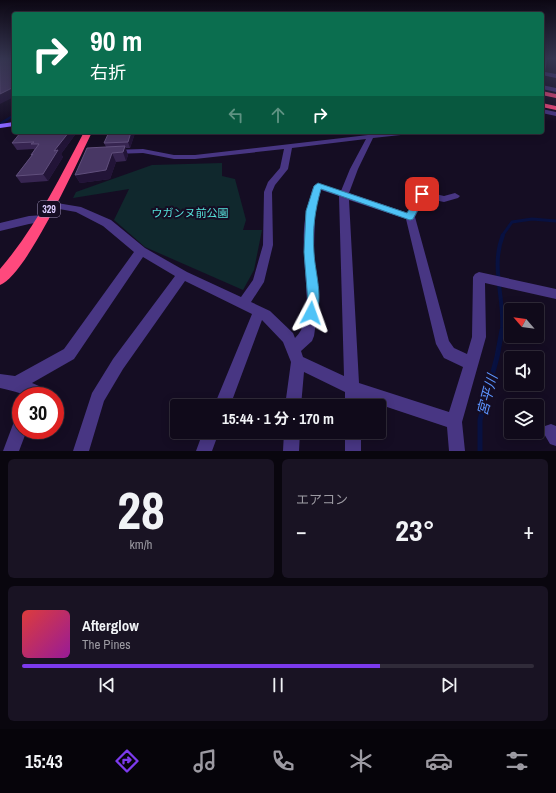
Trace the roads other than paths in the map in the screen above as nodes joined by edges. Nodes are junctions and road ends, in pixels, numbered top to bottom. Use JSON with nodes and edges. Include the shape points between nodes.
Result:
{"nodes":[{"id":1,"x":544,"y":87,"type":"edge"},
{"id":2,"x":556,"y":90,"type":"edge"},
{"id":3,"x":544,"y":93,"type":"edge"},
{"id":4,"x":556,"y":96,"type":"edge"},
{"id":5,"x":544,"y":97,"type":"edge"},
{"id":6,"x":556,"y":99,"type":"edge"},
{"id":7,"x":544,"y":101,"type":"edge"},
{"id":8,"x":556,"y":104,"type":"edge"},
{"id":9,"x":544,"y":105,"type":"edge"},
{"id":10,"x":556,"y":108,"type":"edge"},
{"id":11,"x":544,"y":111,"type":"edge"},
{"id":12,"x":556,"y":114,"type":"edge"},
{"id":13,"x":12,"y":124,"type":"edge"},
{"id":14,"x":0,"y":126,"type":"edge"},
{"id":15,"x":87,"y":134,"type":"edge"},
{"id":16,"x":385,"y":134,"type":"edge"},
{"id":17,"x":372,"y":135,"type":"edge"},
{"id":18,"x":288,"y":148,"type":"junction"},
{"id":19,"x":103,"y":152,"type":"edge"},
{"id":20,"x":345,"y":194,"type":"junction"},
{"id":21,"x":455,"y":196,"type":"dead end"},
{"id":22,"x":52,"y":205,"type":"junction"},
{"id":23,"x":410,"y":217,"type":"junction"},
{"id":24,"x":44,"y":219,"type":"junction"},
{"id":25,"x":0,"y":227,"type":"edge"},
{"id":26,"x":141,"y":251,"type":"junction"},
{"id":27,"x":183,"y":275,"type":"junction"},
{"id":28,"x":0,"y":279,"type":"edge"},
{"id":29,"x":556,"y":294,"type":"edge"},
{"id":30,"x":243,"y":304,"type":"junction"},
{"id":31,"x":259,"y":312,"type":"junction"},
{"id":32,"x":295,"y":355,"type":"junction"},
{"id":33,"x":471,"y":363,"type":"junction"},
{"id":34,"x":0,"y":381,"type":"edge"},
{"id":35,"x":16,"y":384,"type":"junction"},
{"id":36,"x":24,"y":387,"type":"edge"},
{"id":37,"x":353,"y":388,"type":"junction"},
{"id":38,"x":225,"y":399,"type":"edge"},
{"id":39,"x":293,"y":399,"type":"edge"},
{"id":40,"x":353,"y":399,"type":"edge"},
{"id":41,"x":454,"y":422,"type":"junction"},
{"id":42,"x":16,"y":439,"type":"edge"},
{"id":43,"x":208,"y":439,"type":"edge"},
{"id":44,"x":292,"y":439,"type":"edge"},
{"id":45,"x":353,"y":439,"type":"edge"},
{"id":46,"x":11,"y":451,"type":"edge"},
{"id":47,"x":82,"y":451,"type":"edge"},
{"id":48,"x":204,"y":451,"type":"edge"},
{"id":49,"x":291,"y":451,"type":"edge"},
{"id":50,"x":353,"y":451,"type":"edge"},
{"id":51,"x":456,"y":451,"type":"edge"}],
"edges":[{"from":1,"to":2,"type":"street"},
{"from":3,"to":4,"type":"highway"},
{"from":5,"to":6,"type":"highway"},
{"from":7,"to":8,"type":"highway"},
{"from":9,"to":10,"type":"highway"},
{"from":11,"to":12,"type":"street"},
{"from":13,"to":14,"type":"street"},
{"from":15,"to":22,"type":"highway","number":"329","via":[[82,153]]},
{"from":16,"to":17,"type":"street"},
{"from":17,"to":18,"type":"street"},
{"from":17,"to":20,"type":"street","via":[[354,169]]},
{"from":18,"to":19,"type":"street","via":[[195,157],[174,157],[135,151]]},
{"from":18,"to":30,"type":"street","via":[[284,169],[271,184],[268,192],[268,245],[258,282]]},
{"from":20,"to":23,"type":"street"},
{"from":20,"to":32,"type":"street","via":[[318,186],[310,211],[309,252],[313,302],[307,336]]},
{"from":20,"to":37,"type":"street"},
{"from":21,"to":23,"type":"street","via":[[444,199],[422,194]]},
{"from":22,"to":24,"type":"highway","number":"329"},
{"from":22,"to":26,"type":"street","via":[[78,209],[107,223]]},
{"from":23,"to":33,"type":"street","via":[[443,344],[449,353]]},
{"from":24,"to":25,"type":"street"},
{"from":24,"to":28,"type":"highway","number":"329"},
{"from":26,"to":27,"type":"street"},
{"from":26,"to":35,"type":"street","via":[[69,354]]},
{"from":27,"to":30,"type":"street"},
{"from":27,"to":47,"type":"street","via":[[118,364],[97,398]]},
{"from":29,"to":33,"type":"street","via":[[479,277],[479,337]]},
{"from":30,"to":31,"type":"street"},
{"from":31,"to":32,"type":"street","via":[[266,315],[288,338]]},
{"from":31,"to":38,"type":"street"},
{"from":32,"to":37,"type":"street"},
{"from":32,"to":39,"type":"street"},
{"from":33,"to":41,"type":"street"},
{"from":34,"to":35,"type":"street"},
{"from":35,"to":36,"type":"street"},
{"from":37,"to":40,"type":"street"},
{"from":37,"to":41,"type":"street"},
{"from":41,"to":51,"type":"street"},
{"from":42,"to":46,"type":"street"},
{"from":43,"to":48,"type":"street"},
{"from":44,"to":49,"type":"street"},
{"from":45,"to":50,"type":"street"}]}
